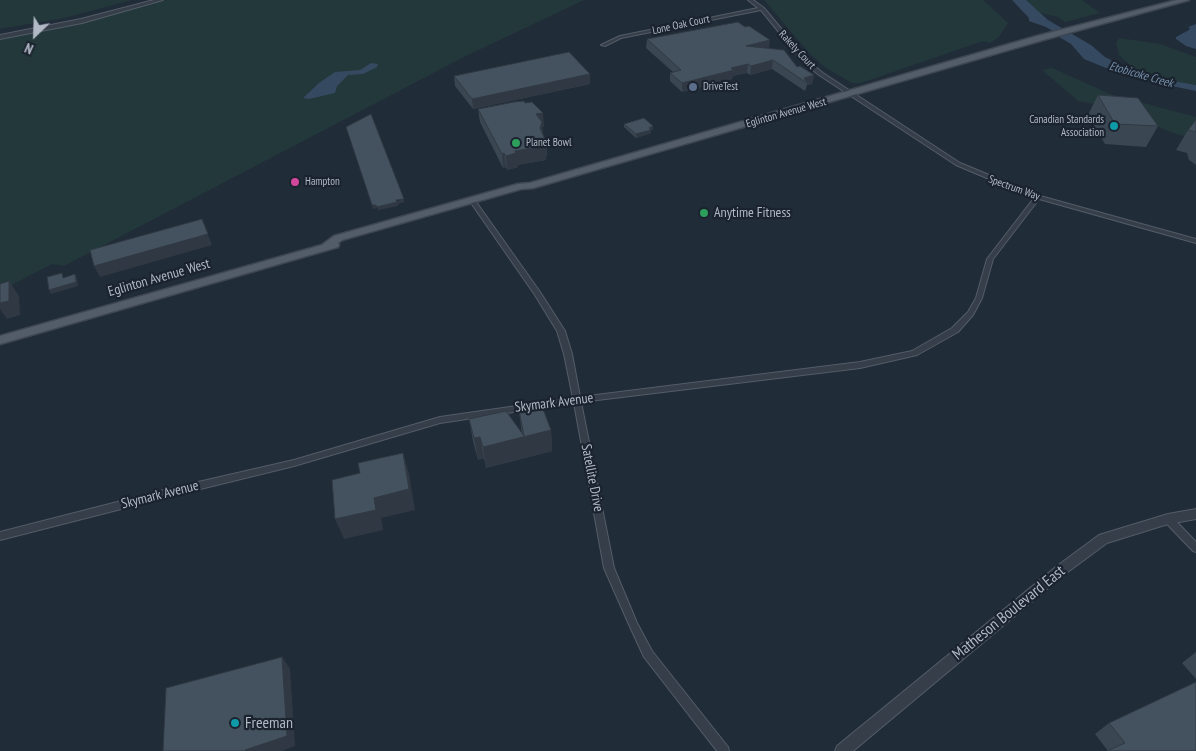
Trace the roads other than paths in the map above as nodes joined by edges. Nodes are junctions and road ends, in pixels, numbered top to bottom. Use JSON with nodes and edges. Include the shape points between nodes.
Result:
{"nodes":[{"id":1,"x":143,"y":0,"type":"edge"},
{"id":2,"x":160,"y":0,"type":"edge"},
{"id":3,"x":750,"y":0,"type":"edge"},
{"id":4,"x":1185,"y":0,"type":"edge"},
{"id":5,"x":762,"y":9,"type":"junction"},
{"id":6,"x":0,"y":32,"type":"edge"},
{"id":7,"x":0,"y":37,"type":"edge"},
{"id":8,"x":603,"y":45,"type":"dead end"},
{"id":9,"x":850,"y":94,"type":"junction"},
{"id":10,"x":1038,"y":197,"type":"junction"},
{"id":11,"x":474,"y":203,"type":"junction"},
{"id":12,"x":1196,"y":241,"type":"edge"},
{"id":13,"x":0,"y":340,"type":"edge"},
{"id":14,"x":577,"y":400,"type":"junction"},
{"id":15,"x":1196,"y":514,"type":"edge"},
{"id":16,"x":1168,"y":519,"type":"junction"},
{"id":17,"x":0,"y":536,"type":"edge"},
{"id":18,"x":1196,"y":548,"type":"edge"},
{"id":19,"x":724,"y":751,"type":"edge"},
{"id":20,"x":842,"y":751,"type":"edge"}],
"edges":[{"from":1,"to":6,"type":"street","via":[[67,20]]},
{"from":2,"to":7,"type":"street","via":[[82,21]]},
{"from":3,"to":5,"type":"street","name":"Rakely Court"},
{"from":4,"to":9,"type":"main road","name":"Eglinton Avenue West","via":[[1040,38]]},
{"from":5,"to":8,"type":"street","name":"Lone Oak Court","via":[[620,37]]},
{"from":5,"to":9,"type":"street","name":"Rakely Court","via":[[806,62]]},
{"from":9,"to":10,"type":"street","name":"Spectrum Way","via":[[958,164]]},
{"from":9,"to":11,"type":"main road","name":"Eglinton Avenue West","via":[[530,186],[523,192]]},
{"from":10,"to":12,"type":"street","name":"Spectrum Way"},
{"from":10,"to":14,"type":"street","name":"Skymark Avenue","via":[[990,259],[979,298],[971,313],[955,330],[926,348],[860,365]]},
{"from":11,"to":13,"type":"main road","name":"Eglinton Avenue West","via":[[341,245],[327,246]]},
{"from":11,"to":14,"type":"street","name":"Satellite Drive","via":[[560,331]]},
{"from":14,"to":17,"type":"street","name":"Skymark Avenue","via":[[440,420],[294,464]]},
{"from":14,"to":19,"type":"street","name":"Satellite Drive","via":[[610,568],[627,609],[648,654]]},
{"from":15,"to":16,"type":"street","name":"Matheson Boulevard East"},
{"from":16,"to":18,"type":"street"},
{"from":16,"to":20,"type":"street","name":"Matheson Boulevard East","via":[[1103,538]]}]}
